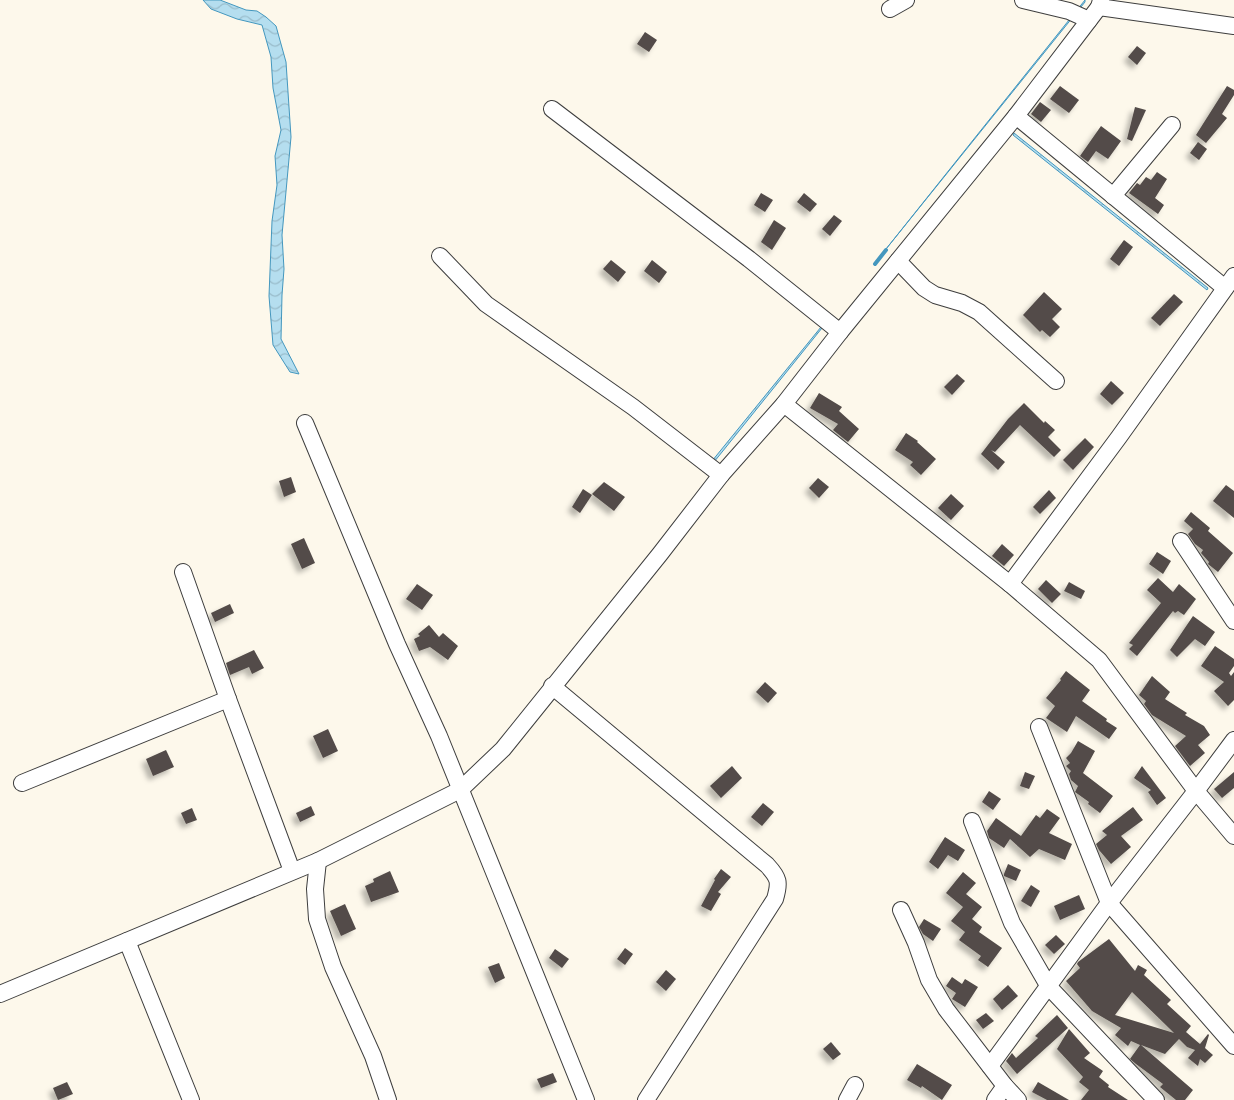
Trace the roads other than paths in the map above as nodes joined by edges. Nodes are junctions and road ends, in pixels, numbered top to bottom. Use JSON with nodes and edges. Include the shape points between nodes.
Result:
{"nodes":[{"id":1,"x":906,"y":0,"type":"edge"},
{"id":2,"x":1022,"y":0,"type":"edge"},
{"id":3,"x":1100,"y":3,"type":"edge"},
{"id":4,"x":890,"y":9,"type":"dead end"},
{"id":5,"x":1089,"y":20,"type":"junction"},
{"id":6,"x":1234,"y":26,"type":"edge"},
{"id":7,"x":552,"y":109,"type":"dead end"},
{"id":8,"x":1016,"y":116,"type":"junction"},
{"id":9,"x":1172,"y":125,"type":"dead end"},
{"id":10,"x":1113,"y":196,"type":"junction"},
{"id":11,"x":440,"y":256,"type":"dead end"},
{"id":12,"x":898,"y":261,"type":"junction"},
{"id":13,"x":1230,"y":282,"type":"edge"},
{"id":14,"x":840,"y":332,"type":"junction"},
{"id":15,"x":1056,"y":381,"type":"dead end"},
{"id":16,"x":784,"y":404,"type":"junction"},
{"id":17,"x":305,"y":423,"type":"dead end"},
{"id":18,"x":721,"y":476,"type":"junction"},
{"id":19,"x":1181,"y":542,"type":"dead end"},
{"id":20,"x":183,"y":572,"type":"dead end"},
{"id":21,"x":1010,"y":584,"type":"junction"},
{"id":22,"x":1234,"y":621,"type":"edge"},
{"id":23,"x":552,"y":686,"type":"junction"},
{"id":24,"x":228,"y":699,"type":"junction"},
{"id":25,"x":1039,"y":727,"type":"dead end"},
{"id":26,"x":1234,"y":740,"type":"edge"},
{"id":27,"x":22,"y":783,"type":"dead end"},
{"id":28,"x":460,"y":790,"type":"junction"},
{"id":29,"x":1196,"y":791,"type":"junction"},
{"id":30,"x":972,"y":821,"type":"dead end"},
{"id":31,"x":1234,"y":836,"type":"edge"},
{"id":32,"x":318,"y":861,"type":"junction"},
{"id":33,"x":292,"y":871,"type":"junction"},
{"id":34,"x":1109,"y":903,"type":"junction"},
{"id":35,"x":901,"y":910,"type":"dead end"},
{"id":36,"x":126,"y":941,"type":"junction"},
{"id":37,"x":1049,"y":987,"type":"junction"},
{"id":38,"x":0,"y":994,"type":"edge"},
{"id":39,"x":1234,"y":1046,"type":"edge"},
{"id":40,"x":990,"y":1066,"type":"junction"},
{"id":41,"x":855,"y":1085,"type":"dead end"},
{"id":42,"x":1005,"y":1086,"type":"junction"},
{"id":43,"x":191,"y":1100,"type":"edge"},
{"id":44,"x":388,"y":1100,"type":"edge"},
{"id":45,"x":586,"y":1100,"type":"edge"},
{"id":46,"x":646,"y":1100,"type":"edge"},
{"id":47,"x":847,"y":1100,"type":"edge"},
{"id":48,"x":996,"y":1100,"type":"edge"},
{"id":49,"x":1018,"y":1100,"type":"edge"},
{"id":50,"x":1156,"y":1100,"type":"edge"}],
"edges":[{"from":1,"to":4,"type":"street"},
{"from":2,"to":5,"type":"street","via":[[1069,11]]},
{"from":3,"to":5,"type":"street"},
{"from":3,"to":6,"type":"street"},
{"from":5,"to":8,"type":"street"},
{"from":7,"to":14,"type":"street"},
{"from":8,"to":10,"type":"street"},
{"from":8,"to":12,"type":"street"},
{"from":9,"to":10,"type":"street"},
{"from":10,"to":13,"type":"street"},
{"from":11,"to":18,"type":"street","via":[[486,304],[633,407]]},
{"from":12,"to":14,"type":"street"},
{"from":12,"to":15,"type":"street","via":[[924,288],[979,312]]},
{"from":13,"to":21,"type":"street"},
{"from":14,"to":16,"type":"street"},
{"from":16,"to":18,"type":"street"},
{"from":16,"to":21,"type":"street"},
{"from":17,"to":28,"type":"street"},
{"from":18,"to":23,"type":"street"},
{"from":19,"to":22,"type":"street"},
{"from":20,"to":24,"type":"street"},
{"from":21,"to":29,"type":"street","via":[[1099,660]]},
{"from":23,"to":28,"type":"street","via":[[502,749]]},
{"from":23,"to":46,"type":"street","via":[[767,865],[777,877],[779,887],[775,899]]},
{"from":24,"to":27,"type":"street"},
{"from":24,"to":33,"type":"street"},
{"from":25,"to":34,"type":"street"},
{"from":26,"to":29,"type":"street"},
{"from":28,"to":32,"type":"street"},
{"from":28,"to":45,"type":"street"},
{"from":29,"to":31,"type":"street"},
{"from":29,"to":34,"type":"street"},
{"from":30,"to":37,"type":"street","via":[[1012,923]]},
{"from":32,"to":33,"type":"street"},
{"from":32,"to":44,"type":"street","via":[[315,889],[317,919],[333,967],[374,1056]]},
{"from":33,"to":36,"type":"street"},
{"from":34,"to":37,"type":"street"},
{"from":34,"to":39,"type":"street"},
{"from":35,"to":40,"type":"street","via":[[929,980],[946,1009]]},
{"from":36,"to":38,"type":"street"},
{"from":36,"to":43,"type":"street"},
{"from":37,"to":40,"type":"street"},
{"from":37,"to":50,"type":"street"},
{"from":40,"to":42,"type":"street"},
{"from":41,"to":47,"type":"street"},
{"from":42,"to":48,"type":"street"},
{"from":42,"to":49,"type":"street"}]}
